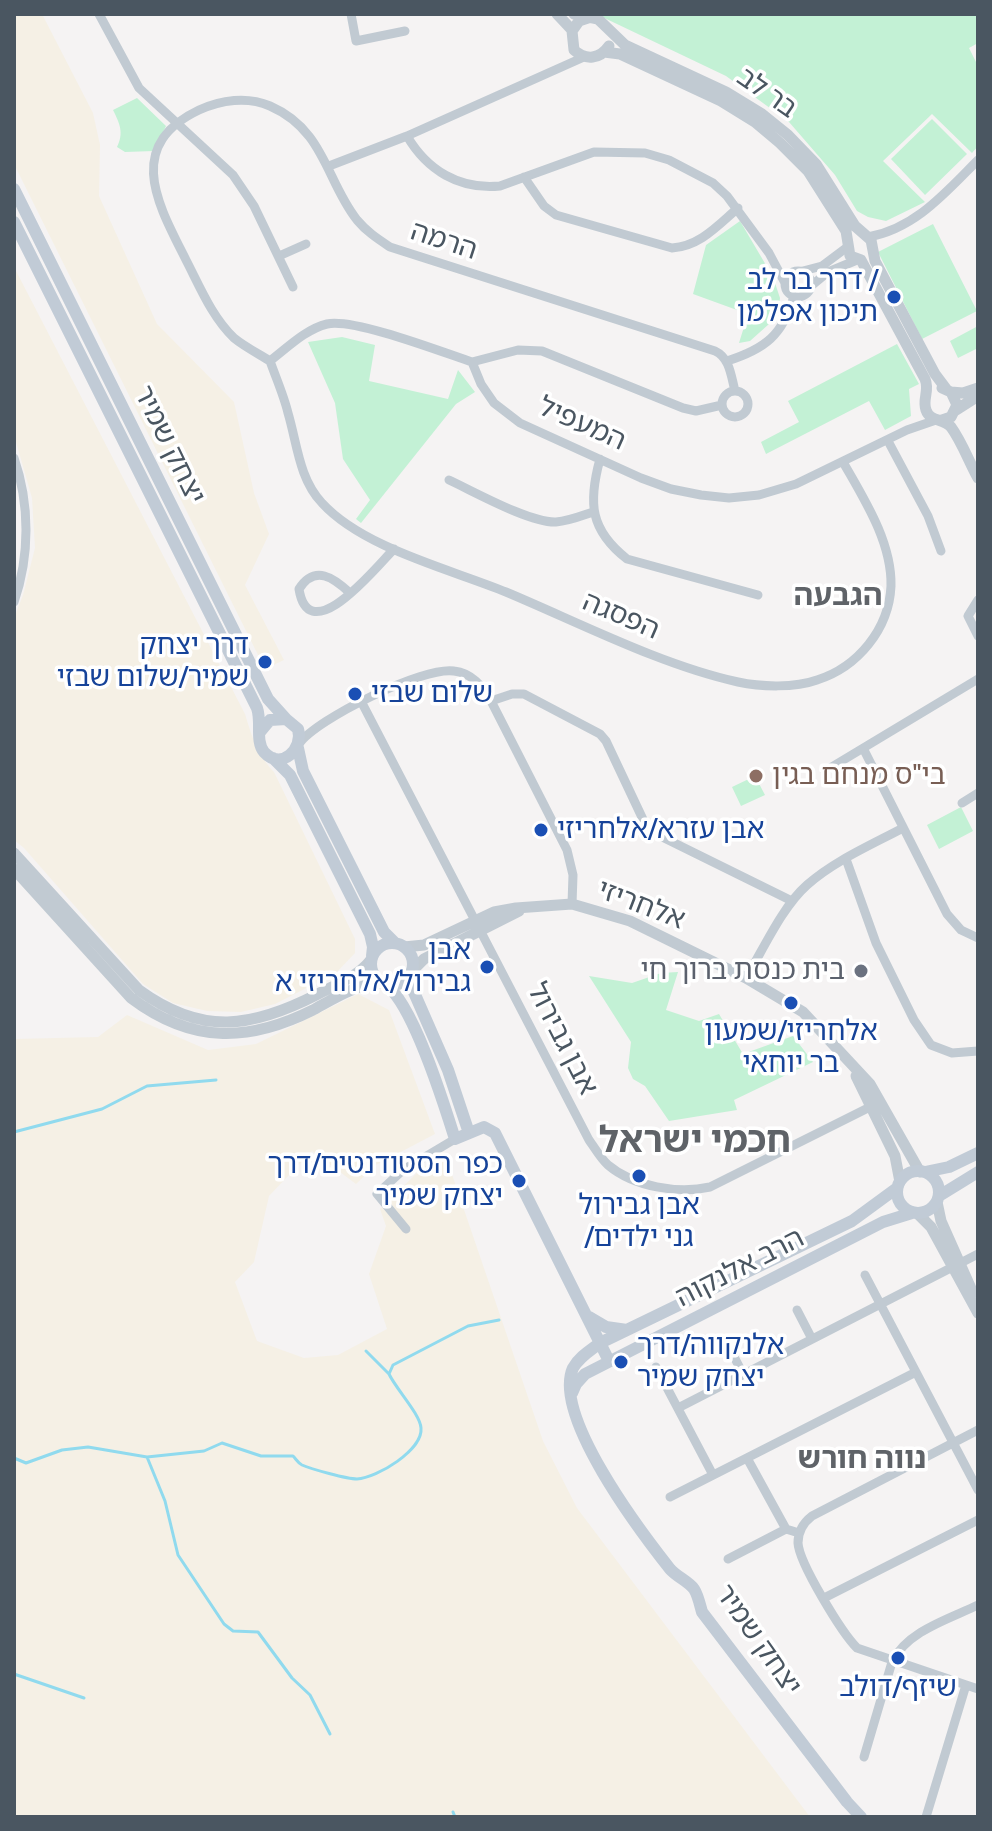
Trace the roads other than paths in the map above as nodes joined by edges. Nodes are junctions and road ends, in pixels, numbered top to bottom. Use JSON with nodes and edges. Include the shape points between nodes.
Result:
{"nodes":[{"id":1,"x":99,"y":14,"type":"edge"},
{"id":2,"x":351,"y":14,"type":"edge"},
{"id":3,"x":557,"y":14,"type":"edge"},
{"id":4,"x":574,"y":14,"type":"edge"},
{"id":5,"x":588,"y":18,"type":"junction"},
{"id":6,"x":572,"y":30,"type":"junction"},
{"id":7,"x":609,"y":30,"type":"junction"},
{"id":8,"x":405,"y":31,"type":"dead end"},
{"id":9,"x":573,"y":46,"type":"junction"},
{"id":10,"x":604,"y":52,"type":"junction"},
{"id":11,"x":584,"y":57,"type":"junction"},
{"id":12,"x":554,"y":71,"type":"junction"},
{"id":13,"x":176,"y":124,"type":"junction"},
{"id":14,"x":407,"y":136,"type":"junction"},
{"id":15,"x":978,"y":160,"type":"edge"},
{"id":16,"x":329,"y":166,"type":"junction"},
{"id":17,"x":524,"y":177,"type":"junction"},
{"id":18,"x":14,"y":189,"type":"edge"},
{"id":19,"x":738,"y":208,"type":"junction"},
{"id":20,"x":14,"y":222,"type":"edge"},
{"id":21,"x":890,"y":230,"type":"junction"},
{"id":22,"x":866,"y":236,"type":"junction"},
{"id":23,"x":306,"y":244,"type":"dead end"},
{"id":24,"x":848,"y":244,"type":"junction"},
{"id":25,"x":873,"y":250,"type":"junction"},
{"id":26,"x":769,"y":253,"type":"junction"},
{"id":27,"x":279,"y":256,"type":"junction"},
{"id":28,"x":859,"y":260,"type":"junction"},
{"id":29,"x":799,"y":271,"type":"junction"},
{"id":30,"x":785,"y":283,"type":"junction"},
{"id":31,"x":811,"y":286,"type":"junction"},
{"id":32,"x":293,"y":287,"type":"dead end"},
{"id":33,"x":794,"y":296,"type":"junction"},
{"id":34,"x":270,"y":361,"type":"junction"},
{"id":35,"x":727,"y":361,"type":"junction"},
{"id":36,"x":472,"y":362,"type":"junction"},
{"id":37,"x":978,"y":388,"type":"edge"},
{"id":38,"x":735,"y":391,"type":"junction"},
{"id":39,"x":949,"y":391,"type":"junction"},
{"id":40,"x":978,"y":396,"type":"edge"},
{"id":41,"x":926,"y":399,"type":"junction"},
{"id":42,"x":722,"y":405,"type":"junction"},
{"id":43,"x":955,"y":412,"type":"junction"},
{"id":44,"x":939,"y":420,"type":"junction"},
{"id":45,"x":904,"y":432,"type":"junction"},
{"id":46,"x":888,"y":441,"type":"junction"},
{"id":47,"x":14,"y":458,"type":"edge"},
{"id":48,"x":600,"y":459,"type":"junction"},
{"id":49,"x":843,"y":462,"type":"junction"},
{"id":50,"x":978,"y":463,"type":"edge"},
{"id":51,"x":978,"y":478,"type":"edge"},
{"id":52,"x":449,"y":480,"type":"dead end"},
{"id":53,"x":593,"y":512,"type":"junction"},
{"id":54,"x":394,"y":549,"type":"junction"},
{"id":55,"x":941,"y":551,"type":"dead end"},
{"id":56,"x":350,"y":593,"type":"junction"},
{"id":57,"x":758,"y":595,"type":"dead end"},
{"id":58,"x":978,"y":600,"type":"edge"},
{"id":59,"x":14,"y":602,"type":"edge"},
{"id":60,"x":978,"y":636,"type":"edge"},
{"id":61,"x":978,"y":679,"type":"edge"},
{"id":62,"x":491,"y":701,"type":"junction"},
{"id":63,"x":362,"y":703,"type":"junction"},
{"id":64,"x":336,"y":716,"type":"junction"},
{"id":65,"x":288,"y":721,"type":"junction"},
{"id":66,"x":260,"y":732,"type":"junction"},
{"id":67,"x":298,"y":746,"type":"junction"},
{"id":68,"x":864,"y":750,"type":"junction"},
{"id":69,"x":273,"y":758,"type":"junction"},
{"id":70,"x":825,"y":771,"type":"dead end"},
{"id":71,"x":978,"y":793,"type":"edge"},
{"id":72,"x":962,"y":803,"type":"dead end"},
{"id":73,"x":903,"y":828,"type":"junction"},
{"id":74,"x":14,"y":853,"type":"edge"},
{"id":75,"x":846,"y":859,"type":"junction"},
{"id":76,"x":14,"y":869,"type":"edge"},
{"id":77,"x":792,"y":901,"type":"junction"},
{"id":78,"x":572,"y":904,"type":"junction"},
{"id":79,"x":479,"y":925,"type":"junction"},
{"id":80,"x":978,"y":938,"type":"edge"},
{"id":81,"x":400,"y":945,"type":"junction"},
{"id":82,"x":371,"y":958,"type":"junction"},
{"id":83,"x":411,"y":972,"type":"junction"},
{"id":84,"x":746,"y":978,"type":"junction"},
{"id":85,"x":383,"y":984,"type":"junction"},
{"id":86,"x":978,"y":1051,"type":"edge"},
{"id":87,"x":876,"y":1104,"type":"junction"},
{"id":88,"x":469,"y":1133,"type":"junction"},
{"id":89,"x":455,"y":1139,"type":"junction"},
{"id":90,"x":978,"y":1153,"type":"edge"},
{"id":91,"x":922,"y":1172,"type":"junction"},
{"id":92,"x":978,"y":1172,"type":"edge"},
{"id":93,"x":899,"y":1185,"type":"junction"},
{"id":94,"x":938,"y":1199,"type":"junction"},
{"id":95,"x":915,"y":1213,"type":"junction"},
{"id":96,"x":406,"y":1229,"type":"dead end"},
{"id":97,"x":978,"y":1254,"type":"edge"},
{"id":98,"x":956,"y":1265,"type":"junction"},
{"id":99,"x":865,"y":1275,"type":"dead end"},
{"id":100,"x":880,"y":1304,"type":"junction"},
{"id":101,"x":978,"y":1305,"type":"edge"},
{"id":102,"x":797,"y":1310,"type":"dead end"},
{"id":103,"x":978,"y":1313,"type":"edge"},
{"id":104,"x":585,"y":1314,"type":"junction"},
{"id":105,"x":627,"y":1330,"type":"junction"},
{"id":106,"x":812,"y":1339,"type":"junction"},
{"id":107,"x":600,"y":1343,"type":"junction"},
{"id":108,"x":729,"y":1347,"type":"dead end"},
{"id":109,"x":609,"y":1361,"type":"junction"},
{"id":110,"x":656,"y":1367,"type":"dead end"},
{"id":111,"x":916,"y":1372,"type":"junction"},
{"id":112,"x":743,"y":1374,"type":"junction"},
{"id":113,"x":571,"y":1407,"type":"junction"},
{"id":114,"x":678,"y":1408,"type":"junction"},
{"id":115,"x":978,"y":1430,"type":"edge"},
{"id":116,"x":953,"y":1443,"type":"junction"},
{"id":117,"x":747,"y":1458,"type":"junction"},
{"id":118,"x":713,"y":1475,"type":"junction"},
{"id":119,"x":978,"y":1490,"type":"edge"},
{"id":120,"x":670,"y":1497,"type":"dead end"},
{"id":121,"x":978,"y":1520,"type":"edge"},
{"id":122,"x":786,"y":1529,"type":"junction"},
{"id":123,"x":799,"y":1533,"type":"junction"},
{"id":124,"x":728,"y":1559,"type":"dead end"},
{"id":125,"x":824,"y":1598,"type":"junction"},
{"id":126,"x":977,"y":1606,"type":"edge"},
{"id":127,"x":892,"y":1662,"type":"junction"},
{"id":128,"x":966,"y":1685,"type":"junction"},
{"id":129,"x":978,"y":1689,"type":"edge"},
{"id":130,"x":864,"y":1757,"type":"dead end"},
{"id":131,"x":861,"y":1817,"type":"edge"},
{"id":132,"x":926,"y":1817,"type":"edge"}],
"edges":[{"from":1,"to":13,"type":"street","via":[[139,88]]},
{"from":2,"to":8,"type":"street","via":[[356,41]]},
{"from":3,"to":6,"type":"street"},
{"from":4,"to":5,"type":"street"},
{"from":5,"to":6,"type":"street"},
{"from":5,"to":7,"type":"street","via":[[598,19]]},
{"from":6,"to":9,"type":"street"},
{"from":7,"to":10,"type":"street","via":[[611,40]]},
{"from":7,"to":22,"type":"street","name":"בר לב","via":[[625,45],[762,114],[816,164]]},
{"from":9,"to":11,"type":"street"},
{"from":9,"to":12,"type":"street"},
{"from":10,"to":11,"type":"street"},
{"from":10,"to":24,"type":"street","name":"בר לב","via":[[620,54],[755,122],[808,171],[846,231]]},
{"from":11,"to":12,"type":"street"},
{"from":12,"to":14,"type":"street"},
{"from":13,"to":16,"type":"street","name":"הרמה","via":[[210,105],[255,101],[306,132]]},
{"from":13,"to":27,"type":"street","via":[[233,175]]},
{"from":13,"to":34,"type":"street","via":[[154,159],[158,204],[220,321],[236,339]]},
{"from":14,"to":16,"type":"street"},
{"from":14,"to":17,"type":"street","via":[[432,168],[471,186],[500,186]]},
{"from":15,"to":21,"type":"street","via":[[934,204]]},
{"from":16,"to":35,"type":"street","name":"הרמה","via":[[355,218],[390,247],[715,351]]},
{"from":17,"to":19,"type":"street","via":[[594,152],[645,153],[713,183]]},
{"from":17,"to":19,"type":"street","via":[[556,215],[672,248],[702,239]]},
{"from":18,"to":65,"type":"main road","name":"יצחק שמיר","via":[[268,699]]},
{"from":19,"to":26,"type":"street"},
{"from":20,"to":66,"type":"main road","name":"יצחק שמיר","via":[[257,708]]},
{"from":21,"to":22,"type":"street"},
{"from":21,"to":25,"type":"street"},
{"from":22,"to":24,"type":"street","via":[[856,235]]},
{"from":22,"to":25,"type":"street"},
{"from":23,"to":27,"type":"street"},
{"from":24,"to":28,"type":"street","via":[[850,256]]},
{"from":24,"to":29,"type":"street","via":[[822,266]]},
{"from":25,"to":28,"type":"street"},
{"from":25,"to":39,"type":"street","via":[[935,374]]},
{"from":26,"to":29,"type":"street"},
{"from":26,"to":30,"type":"street"},
{"from":27,"to":32,"type":"street"},
{"from":28,"to":31,"type":"street","via":[[828,272]]},
{"from":28,"to":41,"type":"street","via":[[925,379]]},
{"from":29,"to":30,"type":"street"},
{"from":29,"to":31,"type":"street","via":[[809,277]]},
{"from":30,"to":33,"type":"street"},
{"from":31,"to":33,"type":"street","via":[[807,294]]},
{"from":33,"to":35,"type":"street","via":[[780,331]]},
{"from":34,"to":36,"type":"street","via":[[313,329],[346,323]]},
{"from":34,"to":54,"type":"street","name":"הפסגה","via":[[309,486],[343,521]]},
{"from":35,"to":38,"type":"street"},
{"from":36,"to":42,"type":"street","via":[[518,350],[542,351],[683,408]]},
{"from":36,"to":48,"type":"street","name":"המעפיל","via":[[481,384],[505,413]]},
{"from":37,"to":39,"type":"street"},
{"from":38,"to":42,"type":"street","via":[[725,395]]},
{"from":38,"to":42,"type":"street","via":[[748,400],[746,412],[732,417]]},
{"from":39,"to":41,"type":"street","via":[[937,389]]},
{"from":39,"to":43,"type":"street","via":[[957,401]]},
{"from":40,"to":43,"type":"street"},
{"from":41,"to":44,"type":"street","via":[[929,415]]},
{"from":41,"to":45,"type":"street","name":"המעפיל"},
{"from":43,"to":44,"type":"street"},
{"from":43,"to":50,"type":"street"},
{"from":44,"to":45,"type":"street","name":"המעפיל"},
{"from":44,"to":51,"type":"street","via":[[956,436]]},
{"from":45,"to":46,"type":"street","name":"המעפיל"},
{"from":46,"to":49,"type":"street","name":"המעפיל"},
{"from":46,"to":55,"type":"street"},
{"from":47,"to":59,"type":"street","via":[[26,529]]},
{"from":48,"to":49,"type":"street","name":"המעפיל","via":[[671,489],[729,498],[796,484]]},
{"from":48,"to":53,"type":"street"},
{"from":49,"to":54,"type":"street","name":"הפסגה","via":[[883,540],[891,584],[873,642],[817,680],[742,683],[688,668]]},
{"from":52,"to":53,"type":"street","via":[[538,520],[554,522]]},
{"from":53,"to":57,"type":"street","via":[[602,534],[627,559]]},
{"from":54,"to":56,"type":"street"},
{"from":56,"to":56,"type":"street","via":[[326,575],[314,574],[299,589],[306,605],[325,612]]},
{"from":58,"to":60,"type":"street","via":[[968,616]]},
{"from":61,"to":68,"type":"street"},
{"from":62,"to":63,"type":"street","via":[[469,675],[443,670],[419,675]]},
{"from":62,"to":77,"type":"street","via":[[524,694],[591,727],[606,741],[648,830]]},
{"from":62,"to":78,"type":"street","via":[[567,850]]},
{"from":63,"to":64,"type":"street"},
{"from":63,"to":79,"type":"street","name":"אבן גבירול"},
{"from":64,"to":65,"type":"street","via":[[304,726]]},
{"from":64,"to":67,"type":"street","via":[[313,729]]},
{"from":65,"to":66,"type":"main road","via":[[270,720]]},
{"from":65,"to":67,"type":"main road","via":[[299,732]]},
{"from":66,"to":69,"type":"main road","via":[[261,748]]},
{"from":67,"to":69,"type":"main road","via":[[289,757]]},
{"from":67,"to":81,"type":"main road","via":[[300,765],[384,932]]},
{"from":68,"to":70,"type":"street"},
{"from":68,"to":73,"type":"street"},
{"from":69,"to":82,"type":"main road","via":[[290,775],[370,934]]},
{"from":71,"to":72,"type":"street"},
{"from":73,"to":75,"type":"street"},
{"from":73,"to":80,"type":"street","via":[[947,914],[961,930]]},
{"from":74,"to":82,"type":"street","via":[[139,990],[188,1017],[224,1023],[270,1016],[354,975]]},
{"from":75,"to":77,"type":"street"},
{"from":75,"to":86,"type":"street","via":[[876,943],[931,1045],[952,1053]]},
{"from":76,"to":85,"type":"street","via":[[131,998],[184,1028],[223,1034],[263,1030],[355,988]]},
{"from":77,"to":84,"type":"street"},
{"from":78,"to":79,"type":"street","name":"אלחריזי","via":[[505,909]]},
{"from":78,"to":84,"type":"street","name":"אלחריזי","via":[[630,921]]},
{"from":79,"to":81,"type":"street","name":"אלחריזי","via":[[424,945]]},
{"from":79,"to":83,"type":"street","name":"אלחריזי"},
{"from":79,"to":87,"type":"street","name":"אבן גבירול","via":[[589,1140],[607,1164],[634,1179],[669,1188],[710,1187]]},
{"from":81,"to":82,"type":"main road","via":[[382,945]]},
{"from":81,"to":83,"type":"main road","via":[[412,957]]},
{"from":82,"to":85,"type":"main road","via":[[373,974]]},
{"from":83,"to":85,"type":"main road","via":[[401,983]]},
{"from":83,"to":88,"type":"main road","via":[[412,987]]},
{"from":84,"to":87,"type":"street","name":"אלחריזי","via":[[803,1012],[870,1084]]},
{"from":85,"to":89,"type":"main road","via":[[402,1005]]},
{"from":87,"to":91,"type":"street","name":"אלחריזי"},
{"from":87,"to":93,"type":"street","name":"אלחריזי","via":[[895,1156]]},
{"from":88,"to":89,"type":"main road"},
{"from":88,"to":104,"type":"main road","via":[[484,1127],[495,1133]]},
{"from":89,"to":96,"type":"street","via":[[403,1170],[377,1194]]},
{"from":90,"to":91,"type":"main road"},
{"from":91,"to":93,"type":"main road","via":[[906,1175]]},
{"from":91,"to":94,"type":"main road","via":[[936,1181]]},
{"from":92,"to":94,"type":"main road"},
{"from":93,"to":95,"type":"main road","via":[[900,1204]]},
{"from":93,"to":105,"type":"main road","name":"הרב אלנקוה","via":[[852,1221]]},
{"from":94,"to":95,"type":"main road","via":[[928,1211]]},
{"from":94,"to":98,"type":"street"},
{"from":95,"to":98,"type":"street"},
{"from":95,"to":109,"type":"main road","name":"הרב אלנקוה","via":[[883,1222]]},
{"from":97,"to":98,"type":"street"},
{"from":98,"to":100,"type":"street"},
{"from":98,"to":101,"type":"street"},
{"from":98,"to":103,"type":"street"},
{"from":99,"to":100,"type":"street"},
{"from":100,"to":106,"type":"street"},
{"from":100,"to":111,"type":"street"},
{"from":102,"to":106,"type":"street"},
{"from":104,"to":105,"type":"main road","via":[[606,1327]]},
{"from":104,"to":107,"type":"main road"},
{"from":105,"to":107,"type":"main road","name":"הרב אלנקוה"},
{"from":106,"to":112,"type":"street"},
{"from":107,"to":109,"type":"main road"},
{"from":107,"to":113,"type":"main road","name":"יצחק שמיר","via":[[573,1368]]},
{"from":108,"to":112,"type":"street"},
{"from":109,"to":113,"type":"main road","via":[[576,1384]]},
{"from":110,"to":114,"type":"street"},
{"from":111,"to":116,"type":"street"},
{"from":111,"to":117,"type":"street"},
{"from":112,"to":114,"type":"street"},
{"from":113,"to":131,"type":"main road","name":"יצחק שמיר","via":[[600,1467],[633,1517],[670,1568],[692,1587],[702,1612]]},
{"from":114,"to":118,"type":"street"},
{"from":115,"to":116,"type":"street"},
{"from":116,"to":119,"type":"street"},
{"from":116,"to":123,"type":"street","via":[[812,1516]]},
{"from":117,"to":118,"type":"street"},
{"from":117,"to":122,"type":"street"},
{"from":118,"to":120,"type":"street"},
{"from":121,"to":125,"type":"street"},
{"from":122,"to":123,"type":"street"},
{"from":122,"to":124,"type":"street"},
{"from":123,"to":125,"type":"street","via":[[799,1550]]},
{"from":125,"to":127,"type":"street","via":[[857,1648]]},
{"from":126,"to":127,"type":"street","via":[[911,1639]]},
{"from":127,"to":128,"type":"street"},
{"from":127,"to":130,"type":"street"},
{"from":128,"to":129,"type":"street"},
{"from":128,"to":132,"type":"street"}]}
